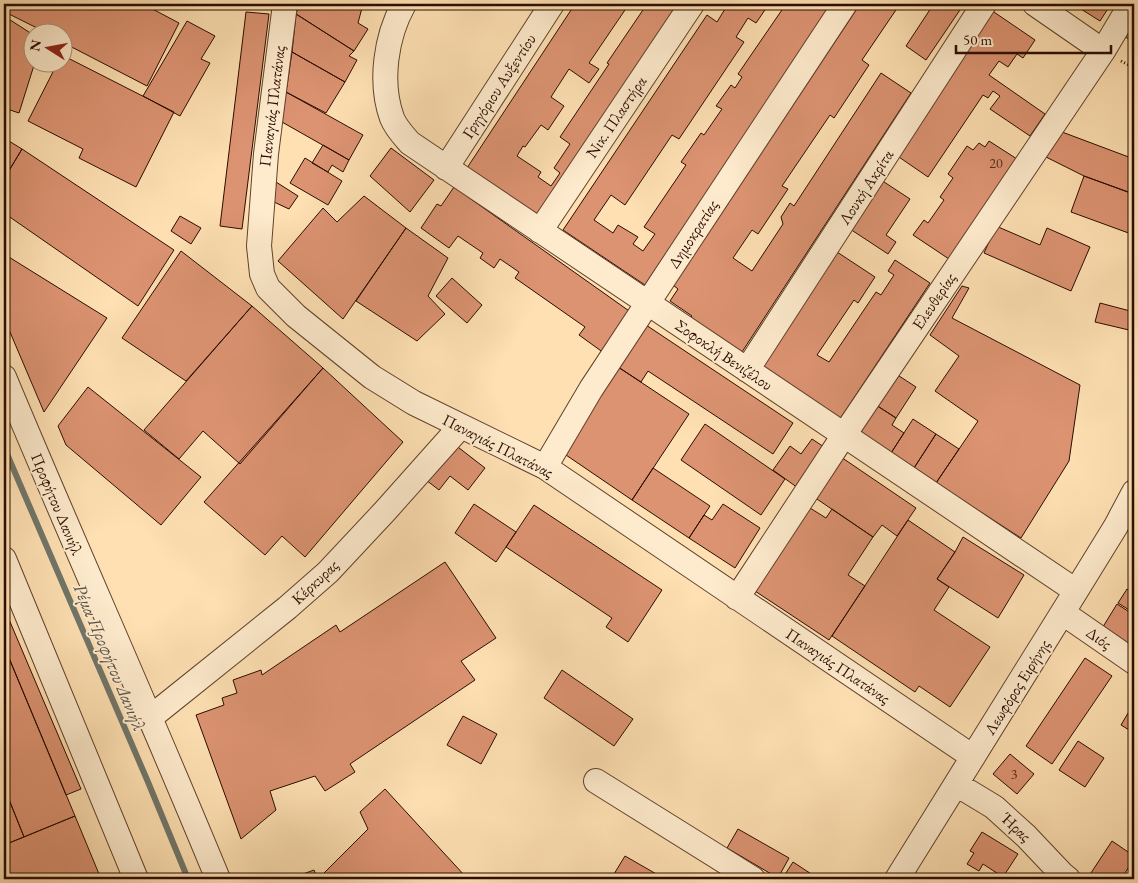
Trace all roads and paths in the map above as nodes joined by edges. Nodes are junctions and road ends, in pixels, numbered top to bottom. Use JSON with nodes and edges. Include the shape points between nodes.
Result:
{"nodes":[{"id":1,"x":285,"y":4,"type":"edge"},
{"id":2,"x":404,"y":4,"type":"edge"},
{"id":3,"x":552,"y":4,"type":"edge"},
{"id":4,"x":692,"y":4,"type":"edge"},
{"id":5,"x":845,"y":4,"type":"edge"},
{"id":6,"x":984,"y":4,"type":"edge"},
{"id":7,"x":1035,"y":4,"type":"edge"},
{"id":8,"x":1131,"y":4,"type":"edge"},
{"id":9,"x":1103,"y":51,"type":"junction"},
{"id":10,"x":446,"y":168,"type":"junction"},
{"id":11,"x":540,"y":231,"type":"junction"},
{"id":12,"x":647,"y":303,"type":"junction"},
{"id":13,"x":747,"y":370,"type":"junction"},
{"id":14,"x":4,"y":377,"type":"edge"},
{"id":15,"x":460,"y":427,"type":"junction"},
{"id":16,"x":844,"y":435,"type":"junction"},
{"id":17,"x":545,"y":467,"type":"junction"},
{"id":18,"x":1134,"y":492,"type":"edge"},
{"id":19,"x":4,"y":559,"type":"edge"},
{"id":20,"x":1076,"y":591,"type":"junction"},
{"id":21,"x":737,"y":598,"type":"junction"},
{"id":22,"x":1063,"y":613,"type":"junction"},
{"id":23,"x":1134,"y":662,"type":"edge"},
{"id":24,"x":150,"y":717,"type":"junction"},
{"id":25,"x":973,"y":757,"type":"junction"},
{"id":26,"x":596,"y":781,"type":"dead end"},
{"id":27,"x":956,"y":784,"type":"junction"},
{"id":28,"x":136,"y":879,"type":"edge"},
{"id":29,"x":218,"y":879,"type":"edge"},
{"id":30,"x":753,"y":879,"type":"edge"},
{"id":31,"x":897,"y":879,"type":"edge"},
{"id":32,"x":1068,"y":879,"type":"edge"}],
"edges":[{"from":1,"to":15,"type":"street","name":"Παναγιάς Πλατάνας","via":[[263,178],[259,246],[262,274],[268,288],[296,316],[372,377]]},
{"from":2,"to":10,"type":"street","name":"Σοφοκλή Βενιζέλου","via":[[396,18],[388,54],[388,104],[393,119],[410,143]]},
{"from":3,"to":10,"type":"street","name":"Γρηγόριου Αυξεντίου"},
{"from":4,"to":11,"type":"street","name":"Νικ. Πλαστήρα"},
{"from":5,"to":12,"type":"street","name":"Δημοκρατίας"},
{"from":6,"to":13,"type":"street","name":"Λουκή Ακρίτα"},
{"from":7,"to":9,"type":"street"},
{"from":8,"to":9,"type":"street","name":"Ελευθερίας"},
{"from":9,"to":16,"type":"street","name":"Ελευθερίας"},
{"from":10,"to":11,"type":"street","name":"Σοφοκλή Βενιζέλου"},
{"from":11,"to":12,"type":"street","name":"Σοφοκλή Βενιζέλου"},
{"from":12,"to":13,"type":"street","name":"Σοφοκλή Βενιζέλου"},
{"from":12,"to":17,"type":"street","name":"Δημοκρατίας"},
{"from":13,"to":16,"type":"street","name":"Σοφοκλή Βενιζέλου"},
{"from":14,"to":24,"type":"street","name":"Προφήτου Δανιήλ"},
{"from":15,"to":17,"type":"street","name":"Παναγιάς Πλατάνας"},
{"from":15,"to":24,"type":"street","name":"Κέρκυρας","via":[[328,572]]},
{"from":16,"to":20,"type":"street","name":"Σοφοκλή Βενιζέλου"},
{"from":16,"to":21,"type":"street","name":"Ελευθερίας"},
{"from":17,"to":21,"type":"street","name":"Παναγιάς Πλατάνας"},
{"from":18,"to":20,"type":"street","name":"Λεωφόρος Ειρήνης"},
{"from":19,"to":28,"type":"street"},
{"from":20,"to":22,"type":"street","name":"Λεωφόρος Ειρήνης"},
{"from":21,"to":25,"type":"street","name":"Παναγιάς Πλατάνας"},
{"from":22,"to":23,"type":"street","name":"Διός"},
{"from":22,"to":25,"type":"street","name":"Λεωφόρος Ειρήνης"},
{"from":24,"to":29,"type":"street","name":"Προφήτου Δανιήλ"},
{"from":25,"to":27,"type":"street","name":"Λεωφόρος Ειρήνης"},
{"from":26,"to":30,"type":"street"},
{"from":27,"to":31,"type":"street","name":"Λεωφόρος Ειρήνης"},
{"from":27,"to":32,"type":"street","name":"Ήρας","via":[[994,808]]}]}
